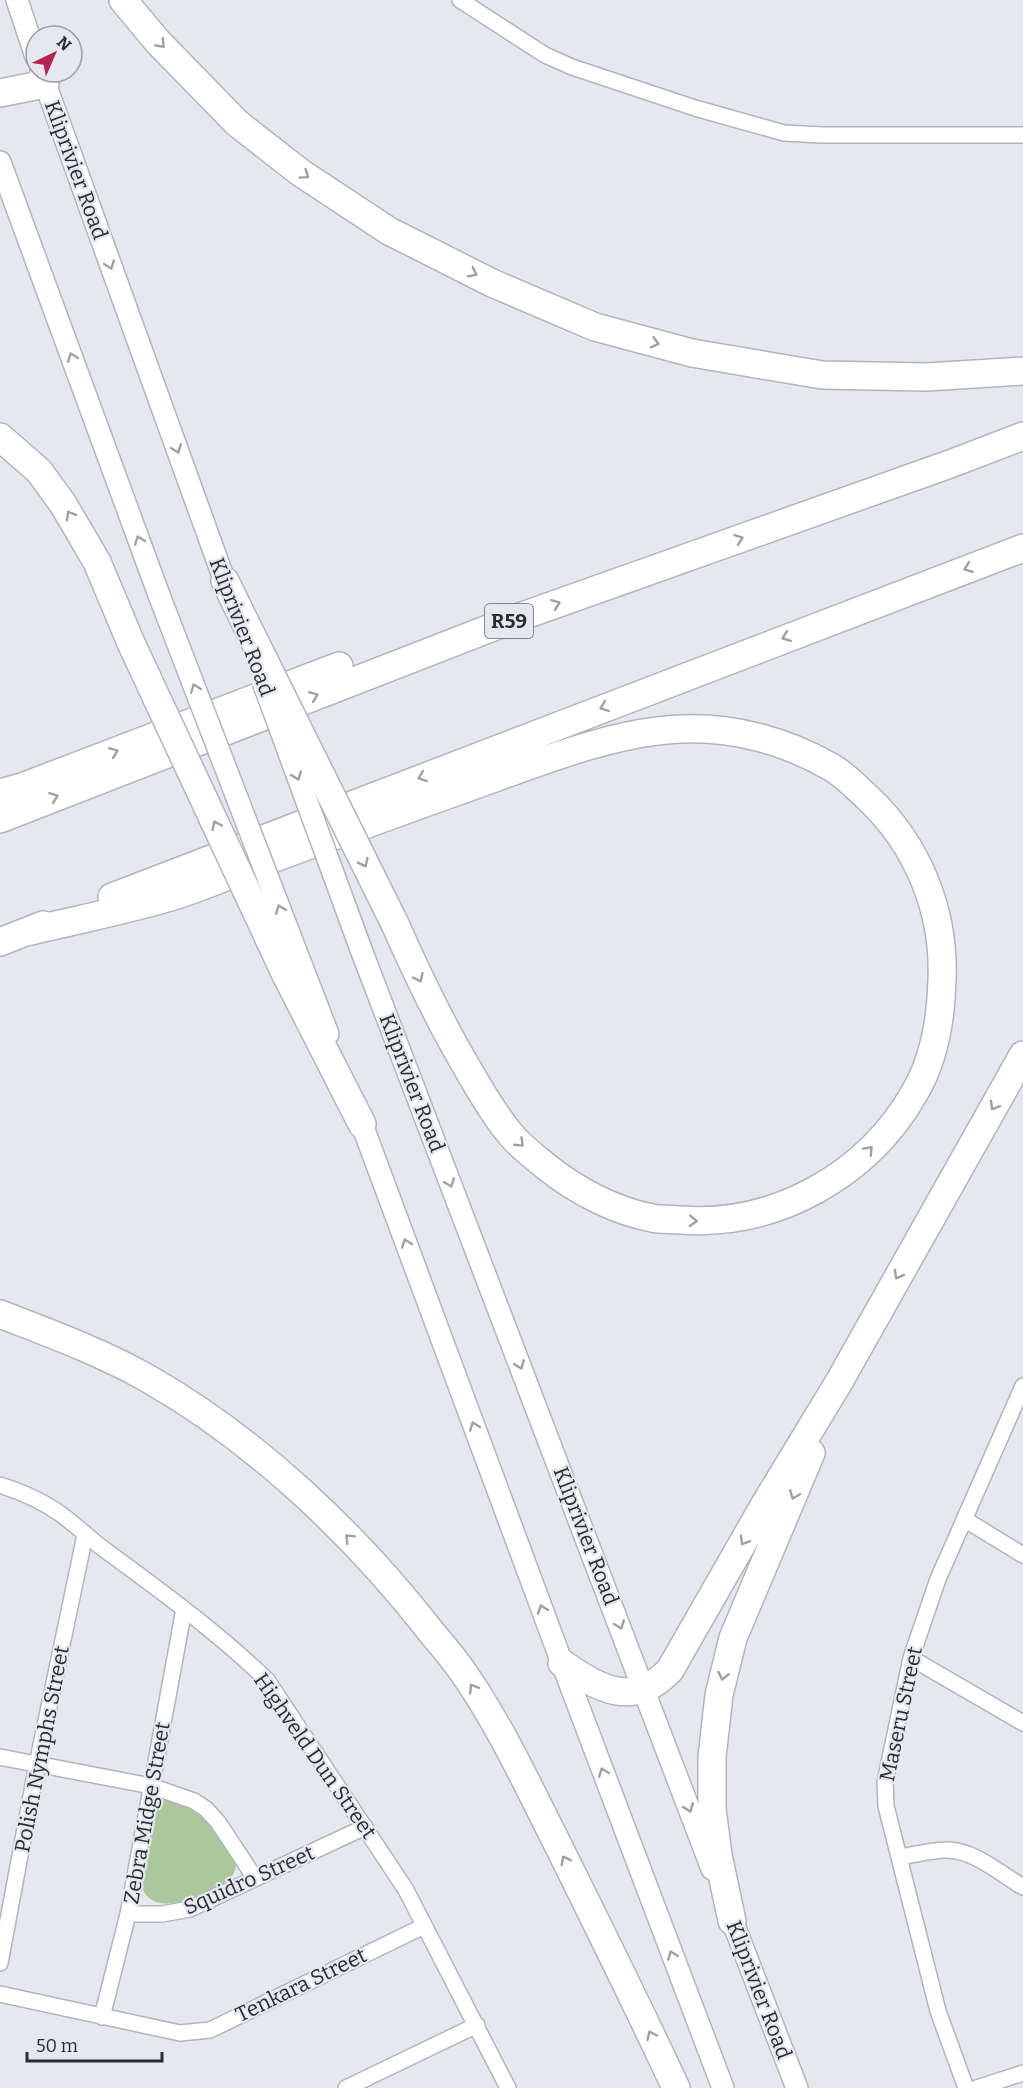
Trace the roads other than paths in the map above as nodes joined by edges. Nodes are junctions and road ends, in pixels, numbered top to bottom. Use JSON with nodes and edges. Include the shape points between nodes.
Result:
{"nodes":[{"id":1,"x":16,"y":0,"type":"edge"},
{"id":2,"x":123,"y":0,"type":"edge"},
{"id":3,"x":460,"y":0,"type":"edge"},
{"id":4,"x":24,"y":24,"type":"edge"},
{"id":5,"x":26,"y":84,"type":"edge"},
{"id":6,"x":45,"y":84,"type":"edge"},
{"id":7,"x":0,"y":93,"type":"edge"},
{"id":8,"x":1023,"y":135,"type":"edge"},
{"id":9,"x":0,"y":162,"type":"edge"},
{"id":10,"x":1023,"y":371,"type":"edge"},
{"id":11,"x":1023,"y":436,"type":"edge"},
{"id":12,"x":0,"y":437,"type":"edge"},
{"id":13,"x":1023,"y":548,"type":"edge"},
{"id":14,"x":225,"y":581,"type":"joint"},
{"id":15,"x":511,"y":620,"type":"junction"},
{"id":16,"x":243,"y":622,"type":"junction"},
{"id":17,"x":0,"y":793,"type":"edge"},
{"id":18,"x":0,"y":819,"type":"edge"},
{"id":19,"x":26,"y":932,"type":"junction"},
{"id":20,"x":0,"y":942,"type":"edge"},
{"id":21,"x":293,"y":969,"type":"junction"},
{"id":22,"x":1023,"y":1055,"type":"edge"},
{"id":23,"x":362,"y":1124,"type":"joint"},
{"id":24,"x":0,"y":1314,"type":"edge"},
{"id":25,"x":838,"y":1382,"type":"junction"},
{"id":26,"x":1023,"y":1386,"type":"edge"},
{"id":27,"x":0,"y":1485,"type":"edge"},
{"id":28,"x":964,"y":1519,"type":"junction"},
{"id":29,"x":85,"y":1535,"type":"junction"},
{"id":30,"x":1023,"y":1555,"type":"edge"},
{"id":31,"x":184,"y":1609,"type":"junction"},
{"id":32,"x":911,"y":1658,"type":"junction"},
{"id":33,"x":562,"y":1664,"type":"junction"},
{"id":34,"x":645,"y":1689,"type":"junction"},
{"id":35,"x":1023,"y":1724,"type":"edge"},
{"id":36,"x":0,"y":1757,"type":"edge"},
{"id":37,"x":38,"y":1764,"type":"junction"},
{"id":38,"x":151,"y":1786,"type":"junction"},
{"id":39,"x":365,"y":1827,"type":"junction"},
{"id":40,"x":899,"y":1857,"type":"junction"},
{"id":41,"x":255,"y":1878,"type":"junction"},
{"id":42,"x":1023,"y":1887,"type":"edge"},
{"id":43,"x":128,"y":1914,"type":"junction"},
{"id":44,"x":732,"y":1922,"type":"junction"},
{"id":45,"x":424,"y":1926,"type":"junction"},
{"id":46,"x":0,"y":1963,"type":"edge"},
{"id":47,"x":0,"y":1994,"type":"edge"},
{"id":48,"x":102,"y":2016,"type":"junction"},
{"id":49,"x":477,"y":2025,"type":"junction"},
{"id":50,"x":1023,"y":2073,"type":"edge"},
{"id":51,"x":346,"y":2088,"type":"edge"},
{"id":52,"x":508,"y":2088,"type":"edge"},
{"id":53,"x":676,"y":2088,"type":"edge"},
{"id":54,"x":723,"y":2088,"type":"edge"},
{"id":55,"x":797,"y":2088,"type":"edge"},
{"id":56,"x":966,"y":2088,"type":"edge"},
{"id":57,"x":977,"y":2088,"type":"edge"}],
"edges":[{"from":1,"to":4,"type":"main road"},
{"from":2,"to":10,"type":"highway","one_way":true,"via":[[237,123],[301,173],[389,231],[492,283],[595,327],[692,352],[822,375],[927,376]]},
{"from":3,"to":8,"type":"street","via":[[545,55],[572,67],[784,133]]},
{"from":5,"to":7,"type":"highway"},
{"from":6,"to":14,"type":"main road","name":"Kliprivier Road","one_way":true},
{"from":21,"to":9,"type":"main road","one_way":true,"bridge":true},
{"from":15,"to":11,"type":"highway","number":"R59","one_way":true},
{"from":21,"to":12,"type":"highway","one_way":true,"bridge":true,"via":[[130,643],[97,562],[39,471]]},
{"from":13,"to":19,"type":"highway","one_way":true,"via":[[160,877]]},
{"from":14,"to":16,"type":"highway"},
{"from":17,"to":15,"type":"highway","one_way":true,"via":[[355,660]]},
{"from":18,"to":15,"type":"highway","number":"R59","one_way":true},
{"from":16,"to":19,"type":"highway","one_way":true,"bridge":true,"via":[[395,924],[422,985],[462,1059],[514,1138],[564,1180],[600,1201],[652,1218],[737,1218],[762,1213],[817,1190],[863,1158],[902,1113],[925,1071],[941,1016],[940,927],[914,856],[881,810],[831,767],[777,742],[732,731],[682,729],[582,748],[387,816],[174,895]]},
{"from":16,"to":34,"type":"main road","name":"Kliprivier Road","one_way":true,"bridge":true,"via":[[362,952]]},
{"from":19,"to":20,"type":"highway"},
{"from":21,"to":23,"type":"highway"},
{"from":22,"to":25,"type":"highway","one_way":true},
{"from":33,"to":23,"type":"main road","one_way":true},
{"from":53,"to":24,"type":"highway","one_way":true,"via":[[512,1754],[465,1675],[372,1560],[270,1465],[193,1407],[145,1377]]},
{"from":25,"to":34,"type":"highway","one_way":true,"via":[[679,1656],[661,1679]]},
{"from":25,"to":44,"type":"highway","one_way":true,"via":[[733,1638],[719,1695],[712,1757],[712,1809],[717,1855]]},
{"from":26,"to":28,"type":"street","name":"Maseru Street"},
{"from":27,"to":29,"type":"street","name":"Highveld Dun Street","via":[[43,1503]]},
{"from":28,"to":30,"type":"street"},
{"from":28,"to":32,"type":"street","name":"Maseru Street"},
{"from":29,"to":31,"type":"street","name":"Highveld Dun Street"},
{"from":29,"to":37,"type":"street","name":"Polish Nymphs Street"},
{"from":31,"to":38,"type":"street","name":"Zebra Midge Street"},
{"from":31,"to":39,"type":"street","name":"Highveld Dun Street","via":[[267,1680]]},
{"from":32,"to":35,"type":"street"},
{"from":32,"to":40,"type":"street","name":"Maseru Street","via":[[885,1782],[886,1806]]},
{"from":33,"to":34,"type":"highway","via":[[601,1687],[616,1691]]},
{"from":54,"to":33,"type":"main road","one_way":true},
{"from":34,"to":44,"type":"main road","name":"Kliprivier Road","one_way":true},
{"from":36,"to":37,"type":"street"},
{"from":37,"to":38,"type":"street"},
{"from":37,"to":46,"type":"street","name":"Polish Nymphs Street"},
{"from":38,"to":41,"type":"street","via":[[206,1809]]},
{"from":38,"to":43,"type":"street","name":"Zebra Midge Street"},
{"from":39,"to":41,"type":"street","name":"Squidro Street"},
{"from":39,"to":45,"type":"street","name":"Highveld Dun Street"},
{"from":40,"to":42,"type":"street","via":[[948,1850],[963,1853]]},
{"from":40,"to":56,"type":"street","name":"Maseru Street","via":[[938,2011]]},
{"from":41,"to":43,"type":"street","name":"Squidro Street","via":[[190,1909]]},
{"from":43,"to":48,"type":"street","name":"Zebra Midge Street"},
{"from":44,"to":55,"type":"main road","name":"Kliprivier Road"},
{"from":45,"to":48,"type":"street","name":"Tenkara Street","via":[[210,2030],[180,2034]]},
{"from":45,"to":49,"type":"street","name":"Highveld Dun Street"},
{"from":47,"to":48,"type":"street","name":"Tenkara Street"},
{"from":49,"to":51,"type":"street"},
{"from":49,"to":52,"type":"street","name":"Highveld Dun Street"},
{"from":50,"to":57,"type":"street"}]}
